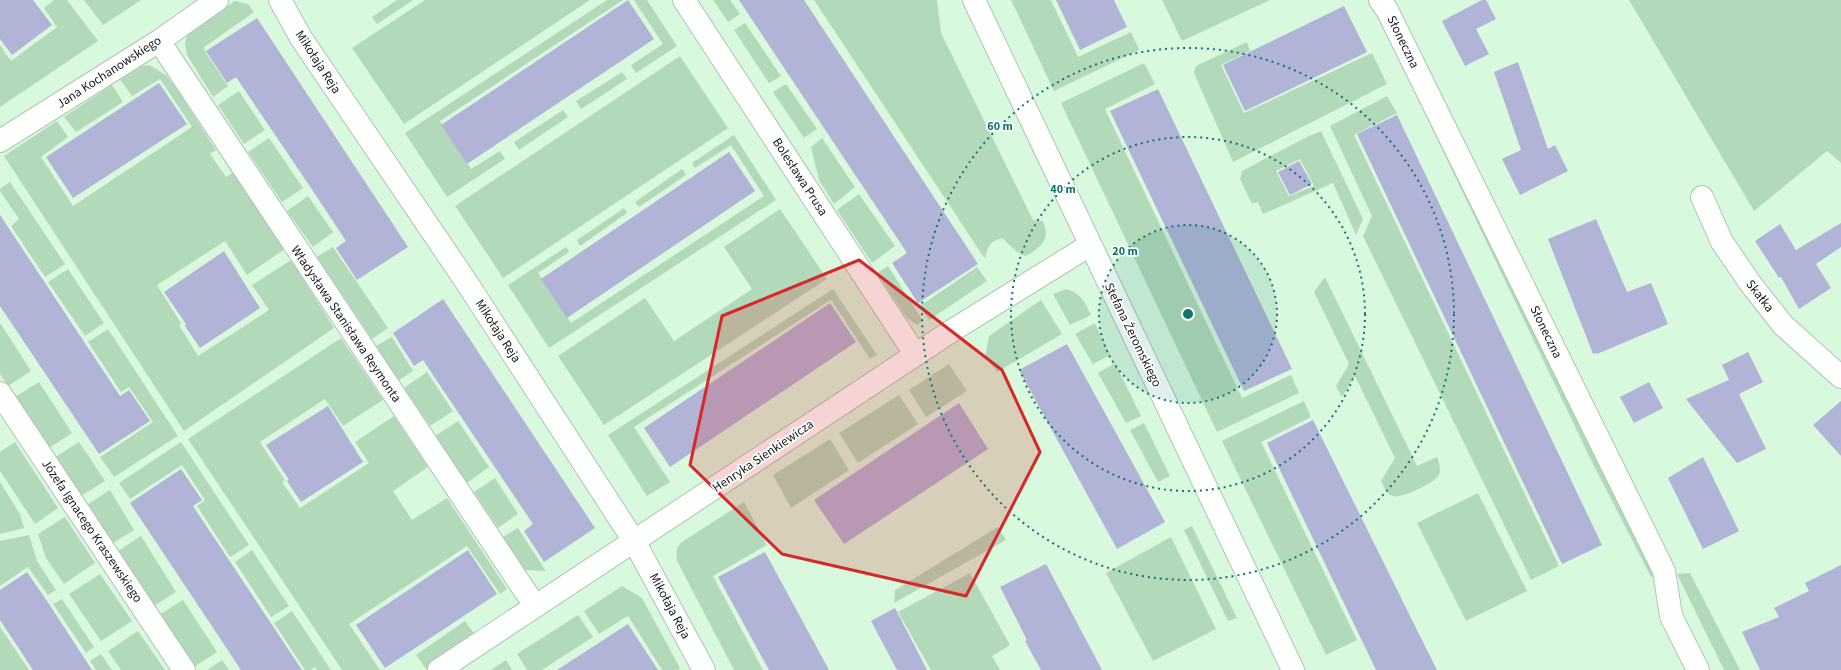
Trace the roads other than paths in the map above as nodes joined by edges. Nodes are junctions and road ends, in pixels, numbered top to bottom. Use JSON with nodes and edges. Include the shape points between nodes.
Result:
{"nodes":[{"id":1,"x":217,"y":0,"type":"edge"},
{"id":2,"x":280,"y":0,"type":"edge"},
{"id":3,"x":684,"y":0,"type":"edge"},
{"id":4,"x":974,"y":0,"type":"edge"},
{"id":5,"x":1380,"y":0,"type":"edge"},
{"id":6,"x":158,"y":41,"type":"junction"},
{"id":7,"x":0,"y":141,"type":"edge"},
{"id":8,"x":1702,"y":197,"type":"dead end"},
{"id":9,"x":1090,"y":245,"type":"junction"},
{"id":10,"x":915,"y":354,"type":"junction"},
{"id":11,"x":1841,"y":377,"type":"edge"},
{"id":12,"x":0,"y":393,"type":"edge"},
{"id":13,"x":634,"y":541,"type":"junction"},
{"id":14,"x":535,"y":606,"type":"junction"},
{"id":15,"x":184,"y":670,"type":"edge"},
{"id":16,"x":439,"y":670,"type":"edge"},
{"id":17,"x":704,"y":670,"type":"edge"},
{"id":18,"x":1294,"y":670,"type":"edge"},
{"id":19,"x":1698,"y":670,"type":"edge"}],
"edges":[{"from":1,"to":6,"type":"street","name":"Jana Kochanowskiego"},
{"from":2,"to":13,"type":"street","name":"Mikołaja Reja","via":[[301,38],[457,268]]},
{"from":3,"to":10,"type":"street","name":"Bolesława Prusa"},
{"from":4,"to":9,"type":"street","name":"Stefana Żeromskiego"},
{"from":5,"to":19,"type":"street","name":"Słoneczna","via":[[1664,571],[1671,616]]},
{"from":6,"to":7,"type":"street","name":"Jana Kochanowskiego"},
{"from":6,"to":14,"type":"street","name":"Władysława Stanisława Reymonta"},
{"from":8,"to":11,"type":"street","name":"Skałka","via":[[1722,242],[1750,283],[1783,325]]},
{"from":9,"to":10,"type":"street","name":"Henryka Sienkiewicza"},
{"from":9,"to":18,"type":"street","name":"Stefana Żeromskiego"},
{"from":10,"to":13,"type":"street","name":"Henryka Sienkiewicza"},
{"from":12,"to":15,"type":"street","name":"Józefa Ignacego Kraszewskiego"},
{"from":13,"to":14,"type":"street","name":"Henryka Sienkiewicza"},
{"from":13,"to":17,"type":"street","name":"Mikołaja Reja"},
{"from":14,"to":16,"type":"street","name":"Henryka Sienkiewicza"}]}
